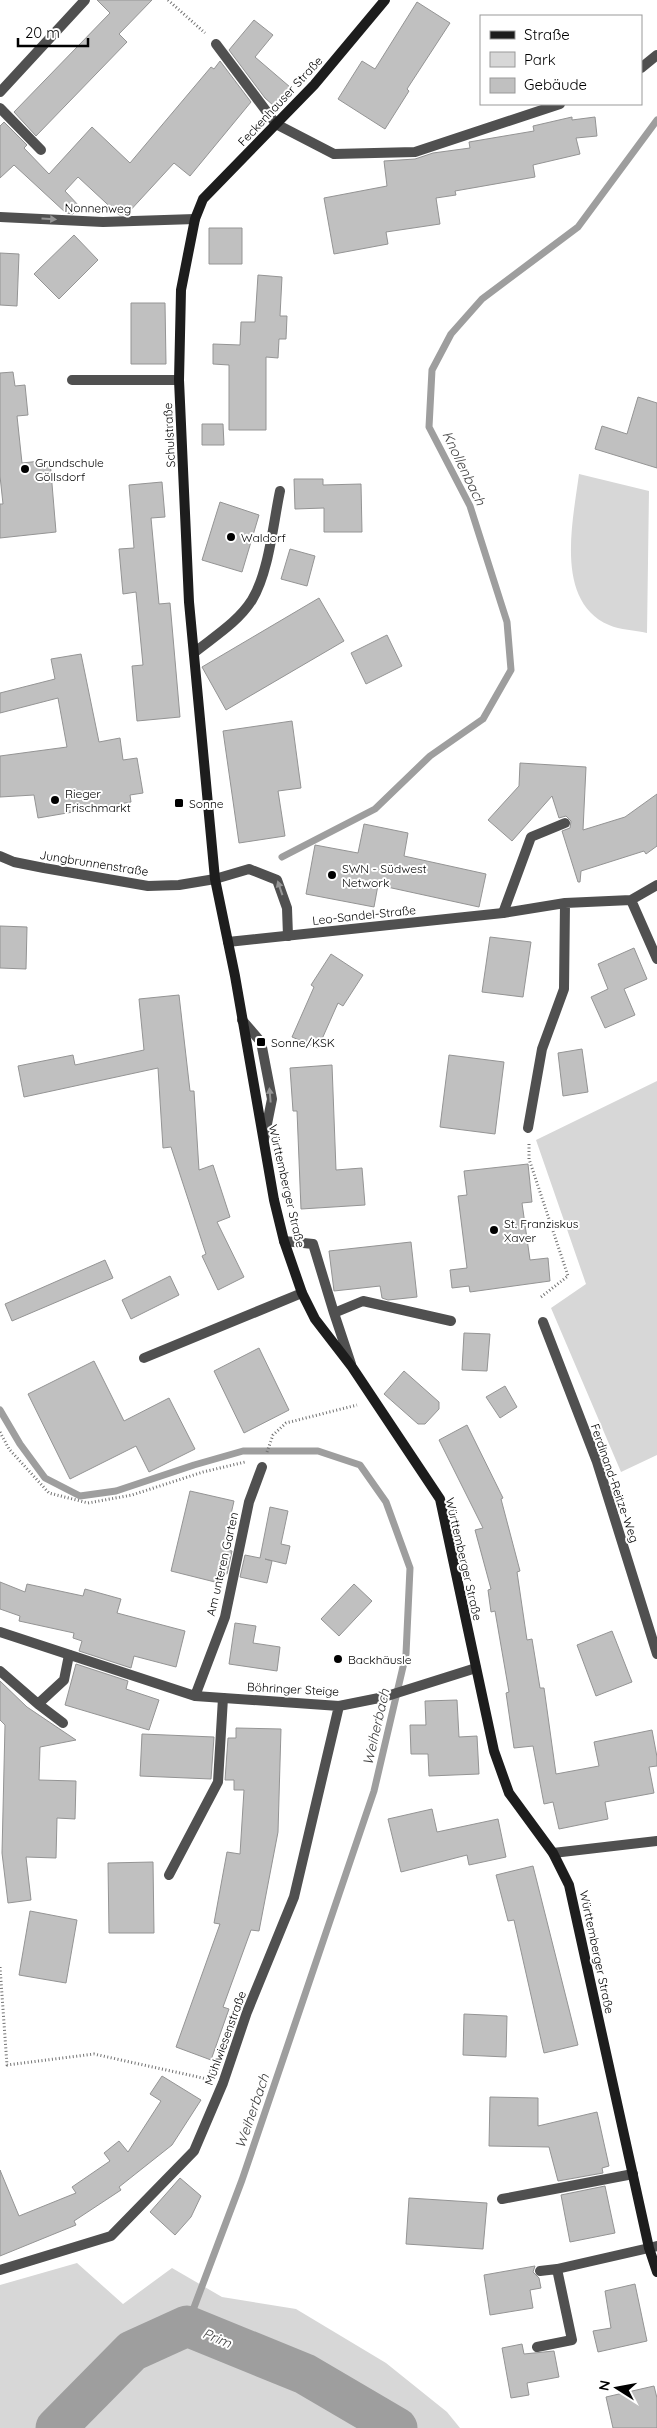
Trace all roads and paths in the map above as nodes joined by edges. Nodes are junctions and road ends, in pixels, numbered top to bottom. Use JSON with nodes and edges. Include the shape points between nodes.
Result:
{"nodes":[{"id":1,"x":84,"y":0,"type":"edge"},
{"id":2,"x":168,"y":0,"type":"edge"},
{"id":3,"x":385,"y":0,"type":"edge"},
{"id":4,"x":216,"y":44,"type":"joint"},
{"id":5,"x":657,"y":54,"type":"edge"},
{"id":6,"x":642,"y":67,"type":"edge"},
{"id":7,"x":0,"y":92,"type":"edge"},
{"id":8,"x":557,"y":105,"type":"edge"},
{"id":9,"x":0,"y":108,"type":"edge"},
{"id":10,"x":276,"y":124,"type":"junction"},
{"id":11,"x":41,"y":150,"type":"dead end"},
{"id":12,"x":0,"y":217,"type":"edge"},
{"id":13,"x":195,"y":219,"type":"junction"},
{"id":14,"x":72,"y":380,"type":"dead end"},
{"id":15,"x":179,"y":380,"type":"junction"},
{"id":16,"x":280,"y":491,"type":"dead end"},
{"id":17,"x":195,"y":652,"type":"junction"},
{"id":18,"x":565,"y":823,"type":"dead end"},
{"id":19,"x":0,"y":856,"type":"edge"},
{"id":20,"x":215,"y":879,"type":"junction"},
{"id":21,"x":657,"y":885,"type":"edge"},
{"id":22,"x":631,"y":900,"type":"junction"},
{"id":23,"x":565,"y":903,"type":"junction"},
{"id":24,"x":503,"y":912,"type":"junction"},
{"id":25,"x":288,"y":936,"type":"junction"},
{"id":26,"x":228,"y":942,"type":"junction"},
{"id":27,"x":657,"y":959,"type":"edge"},
{"id":28,"x":242,"y":1020,"type":"junction"},
{"id":29,"x":528,"y":1128,"type":"joint"},
{"id":30,"x":263,"y":1142,"type":"junction"},
{"id":31,"x":284,"y":1240,"type":"junction"},
{"id":32,"x":302,"y":1293,"type":"junction"},
{"id":33,"x":541,"y":1298,"type":"dead end"},
{"id":34,"x":334,"y":1313,"type":"junction"},
{"id":35,"x":451,"y":1321,"type":"dead end"},
{"id":36,"x":543,"y":1322,"type":"dead end"},
{"id":37,"x":144,"y":1358,"type":"dead end"},
{"id":38,"x":352,"y":1368,"type":"junction"},
{"id":39,"x":374,"y":1400,"type":"junction"},
{"id":40,"x":0,"y":1432,"type":"edge"},
{"id":41,"x":273,"y":1435,"type":"dead end"},
{"id":42,"x":262,"y":1467,"type":"joint"},
{"id":43,"x":0,"y":1632,"type":"edge"},
{"id":44,"x":657,"y":1654,"type":"edge"},
{"id":45,"x":69,"y":1655,"type":"junction"},
{"id":46,"x":476,"y":1668,"type":"junction"},
{"id":47,"x":0,"y":1671,"type":"edge"},
{"id":48,"x":195,"y":1696,"type":"junction"},
{"id":49,"x":223,"y":1698,"type":"junction"},
{"id":50,"x":38,"y":1704,"type":"junction"},
{"id":51,"x":338,"y":1706,"type":"junction"},
{"id":52,"x":63,"y":1723,"type":"dead end"},
{"id":53,"x":657,"y":1840,"type":"edge"},
{"id":54,"x":553,"y":1853,"type":"junction"},
{"id":55,"x":169,"y":1875,"type":"dead end"},
{"id":56,"x":0,"y":1966,"type":"edge"},
{"id":57,"x":223,"y":2083,"type":"junction"},
{"id":58,"x":633,"y":2174,"type":"junction"},
{"id":59,"x":502,"y":2199,"type":"dead end"},
{"id":60,"x":653,"y":2247,"type":"edge"},
{"id":61,"x":557,"y":2269,"type":"junction"},
{"id":62,"x":0,"y":2270,"type":"edge"},
{"id":63,"x":540,"y":2271,"type":"dead end"},
{"id":64,"x":657,"y":2272,"type":"edge"},
{"id":65,"x":536,"y":2347,"type":"dead end"}],
"edges":[{"from":1,"to":7,"type":"street"},
{"from":2,"to":4,"type":"path"},
{"from":3,"to":10,"type":"street","name":"Feckenhauser Straße","via":[[314,85]]},
{"from":4,"to":10,"type":"street"},
{"from":5,"to":6,"type":"street"},
{"from":8,"to":10,"type":"street","via":[[415,152],[334,154]]},
{"from":9,"to":11,"type":"street"},
{"from":10,"to":13,"type":"street","name":"Feckenhauser Straße","via":[[203,199]]},
{"from":12,"to":13,"type":"street","name":"Nonnenweg","one_way":true,"via":[[103,222]]},
{"from":13,"to":15,"type":"street","name":"Schulstraße","via":[[181,290]]},
{"from":14,"to":15,"type":"street"},
{"from":15,"to":17,"type":"street","name":"Schulstraße","via":[[189,602]]},
{"from":16,"to":17,"type":"street","via":[[264,567],[252,599],[231,624]]},
{"from":17,"to":20,"type":"street","name":"Schulstraße"},
{"from":18,"to":24,"type":"street","via":[[531,837]]},
{"from":19,"to":20,"type":"street","name":"Jungbrunnenstraße","via":[[14,862],[148,886]]},
{"from":25,"to":20,"type":"street","name":"Jungbrunnenstraße","one_way":true,"via":[[287,908],[277,880],[249,869]]},
{"from":20,"to":26,"type":"street","name":"Württemberger Straße"},
{"from":21,"to":22,"type":"street","name":"Leo-Sandel-Straße"},
{"from":22,"to":23,"type":"street","name":"Leo-Sandel-Straße"},
{"from":22,"to":27,"type":"street"},
{"from":23,"to":24,"type":"street","name":"Leo-Sandel-Straße"},
{"from":23,"to":29,"type":"street","via":[[564,989],[542,1049]]},
{"from":24,"to":25,"type":"street","name":"Leo-Sandel-Straße"},
{"from":25,"to":26,"type":"street","name":"Leo-Sandel-Straße"},
{"from":26,"to":28,"type":"street","name":"Württemberger Straße"},
{"from":28,"to":30,"type":"street","name":"Württemberger Straße"},
{"from":30,"to":28,"type":"street","one_way":true,"via":[[272,1099],[262,1042]]},
{"from":29,"to":33,"type":"path","via":[[529,1159],[568,1276]]},
{"from":30,"to":31,"type":"street","name":"Württemberger Straße"},
{"from":31,"to":32,"type":"street","name":"Württemberger Straße"},
{"from":31,"to":34,"type":"street","via":[[313,1244]]},
{"from":32,"to":37,"type":"street"},
{"from":32,"to":38,"type":"street","name":"Württemberger Straße","via":[[315,1319]]},
{"from":34,"to":35,"type":"street","via":[[363,1300]]},
{"from":34,"to":38,"type":"street"},
{"from":36,"to":44,"type":"street","name":"Ferdinand-Reitze-Weg","via":[[597,1462]]},
{"from":38,"to":39,"type":"street","name":"Württemberger Straße"},
{"from":39,"to":41,"type":"path","via":[[286,1423]]},
{"from":39,"to":46,"type":"street","name":"Württemberger Straße","via":[[440,1499]]},
{"from":40,"to":42,"type":"path","via":[[9,1448],[49,1493],[88,1503],[132,1495],[203,1472],[248,1462]]},
{"from":42,"to":48,"type":"street","name":"Am unteren Garten","via":[[249,1502],[224,1616]]},
{"from":43,"to":45,"type":"street","name":"Böhringer Steige"},
{"from":45,"to":48,"type":"street","name":"Böhringer Steige"},
{"from":45,"to":50,"type":"street","via":[[64,1680]]},
{"from":46,"to":51,"type":"street","name":"Böhringer Steige","via":[[384,1697]]},
{"from":46,"to":54,"type":"street","name":"Württemberger Straße","via":[[494,1751],[509,1793]]},
{"from":47,"to":50,"type":"street"},
{"from":48,"to":49,"type":"street","name":"Böhringer Steige"},
{"from":49,"to":51,"type":"street","name":"Böhringer Steige"},
{"from":49,"to":55,"type":"street","via":[[218,1782]]},
{"from":50,"to":52,"type":"street"},
{"from":51,"to":57,"type":"street","name":"Mühlwiesenstraße","via":[[294,1897],[247,2012]]},
{"from":53,"to":54,"type":"street"},
{"from":54,"to":58,"type":"street","name":"Württemberger Straße","via":[[569,1885]]},
{"from":56,"to":57,"type":"path","via":[[7,2065],[94,2054]]},
{"from":57,"to":62,"type":"street","name":"Mühlwiesenstraße","via":[[194,2151],[111,2236]]},
{"from":58,"to":59,"type":"street"},
{"from":58,"to":60,"type":"street","name":"Württemberger Straße"},
{"from":60,"to":61,"type":"street"},
{"from":60,"to":64,"type":"street","name":"Württemberger Straße"},
{"from":61,"to":63,"type":"street"},
{"from":61,"to":65,"type":"street","via":[[572,2340]]}]}
